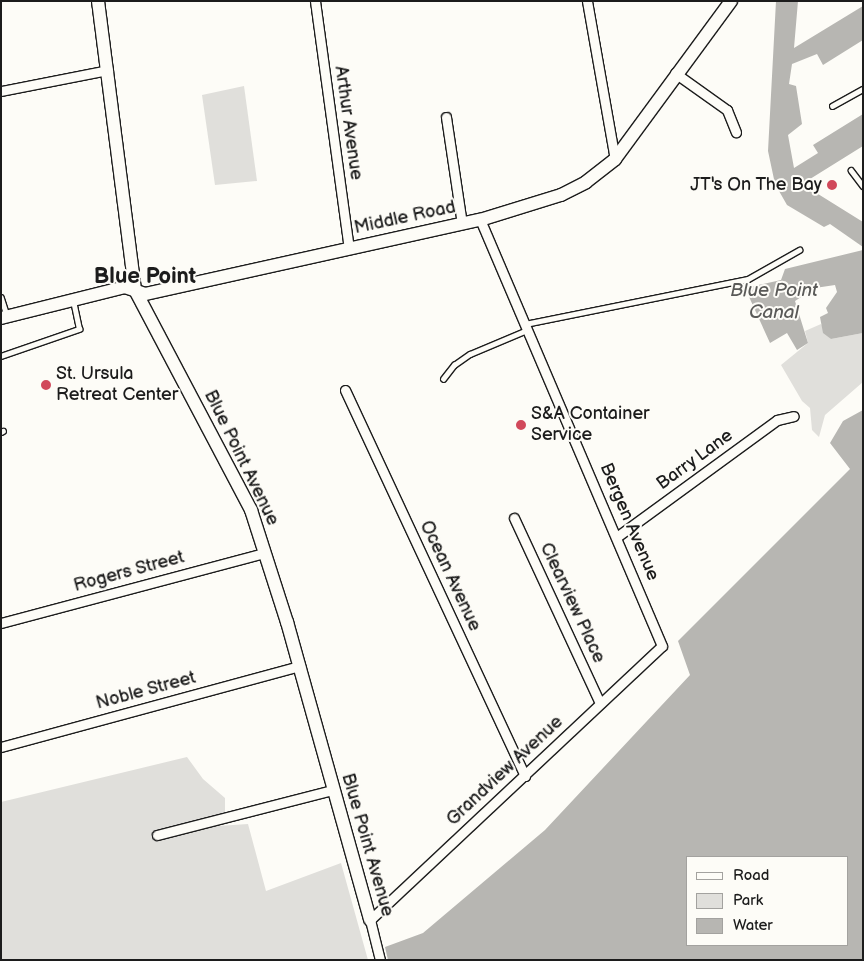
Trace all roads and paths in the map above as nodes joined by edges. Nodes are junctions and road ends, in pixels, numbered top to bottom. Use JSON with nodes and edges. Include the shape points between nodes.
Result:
{"nodes":[{"id":1,"x":98,"y":1,"type":"edge"},
{"id":2,"x":315,"y":1,"type":"edge"},
{"id":3,"x":587,"y":1,"type":"edge"},
{"id":4,"x":731,"y":1,"type":"edge"},
{"id":5,"x":108,"y":70,"type":"junction"},
{"id":6,"x":675,"y":73,"type":"junction"},
{"id":7,"x":863,"y":88,"type":"edge"},
{"id":8,"x":1,"y":91,"type":"edge"},
{"id":9,"x":832,"y":106,"type":"dead end"},
{"id":10,"x":446,"y":116,"type":"dead end"},
{"id":11,"x":736,"y":132,"type":"dead end"},
{"id":12,"x":615,"y":159,"type":"junction"},
{"id":13,"x":851,"y":170,"type":"dead end"},
{"id":14,"x":860,"y":178,"type":"edge"},
{"id":15,"x":863,"y":186,"type":"edge"},
{"id":16,"x":480,"y":220,"type":"junction"},
{"id":17,"x":462,"y":224,"type":"junction"},
{"id":18,"x":349,"y":248,"type":"junction"},
{"id":19,"x":799,"y":250,"type":"dead end"},
{"id":20,"x":135,"y":290,"type":"junction"},
{"id":21,"x":1,"y":297,"type":"edge"},
{"id":22,"x":73,"y":300,"type":"junction"},
{"id":23,"x":4,"y":318,"type":"edge"},
{"id":24,"x":527,"y":327,"type":"junction"},
{"id":25,"x":1,"y":356,"type":"edge"},
{"id":26,"x":443,"y":379,"type":"dead end"},
{"id":27,"x":345,"y":390,"type":"dead end"},
{"id":28,"x":794,"y":416,"type":"dead end"},
{"id":29,"x":514,"y":518,"type":"dead end"},
{"id":30,"x":618,"y":536,"type":"junction"},
{"id":31,"x":265,"y":553,"type":"junction"},
{"id":32,"x":1,"y":623,"type":"edge"},
{"id":33,"x":662,"y":646,"type":"joint"},
{"id":34,"x":300,"y":666,"type":"junction"},
{"id":35,"x":600,"y":703,"type":"junction"},
{"id":36,"x":1,"y":747,"type":"edge"},
{"id":37,"x":525,"y":776,"type":"junction"},
{"id":38,"x":332,"y":790,"type":"junction"},
{"id":39,"x":157,"y":835,"type":"dead end"},
{"id":40,"x":370,"y":920,"type":"junction"},
{"id":41,"x":380,"y":960,"type":"edge"}],
"edges":[{"from":1,"to":5,"type":"street","name":"Blue Point Avenue"},
{"from":2,"to":18,"type":"street","name":"Arthur Avenue"},
{"from":3,"to":12,"type":"street"},
{"from":4,"to":6,"type":"street","name":"Middle Road"},
{"from":5,"to":8,"type":"street"},
{"from":5,"to":20,"type":"street","name":"Blue Point Avenue"},
{"from":6,"to":11,"type":"street","via":[[727,110]]},
{"from":6,"to":12,"type":"street","name":"Middle Road"},
{"from":7,"to":9,"type":"lane"},
{"from":10,"to":17,"type":"street"},
{"from":12,"to":16,"type":"street","name":"Middle Road","via":[[586,182],[561,195]]},
{"from":13,"to":14,"type":"lane"},
{"from":14,"to":15,"type":"lane"},
{"from":16,"to":17,"type":"street","name":"Middle Road"},
{"from":16,"to":24,"type":"street","name":"Bergen Avenue"},
{"from":17,"to":18,"type":"street","name":"Middle Road"},
{"from":18,"to":20,"type":"street","name":"Middle Road","via":[[145,294]]},
{"from":19,"to":24,"type":"lane","via":[[748,280]]},
{"from":20,"to":22,"type":"street","name":"Middle Road","via":[[125,286]]},
{"from":20,"to":31,"type":"street","name":"Blue Point Avenue","via":[[230,467]]},
{"from":21,"to":23,"type":"lane"},
{"from":22,"to":23,"type":"street","name":"Middle Road"},
{"from":22,"to":25,"type":"lane","via":[[79,329]]},
{"from":24,"to":26,"type":"lane","via":[[470,354]]},
{"from":24,"to":30,"type":"street","name":"Bergen Avenue"},
{"from":27,"to":37,"type":"street","name":"Ocean Avenue"},
{"from":28,"to":30,"type":"street","name":"Barry Lane","via":[[777,420]]},
{"from":29,"to":35,"type":"street","name":"Clearview Place"},
{"from":30,"to":33,"type":"street","name":"Bergen Avenue"},
{"from":31,"to":32,"type":"street","name":"Rogers Street"},
{"from":31,"to":34,"type":"street","name":"Blue Point Avenue"},
{"from":33,"to":35,"type":"street","name":"Grandview Avenue"},
{"from":34,"to":36,"type":"street","name":"Noble Street"},
{"from":34,"to":38,"type":"street","name":"Blue Point Avenue"},
{"from":35,"to":37,"type":"street","name":"Grandview Avenue"},
{"from":37,"to":40,"type":"street","name":"Grandview Avenue"},
{"from":38,"to":39,"type":"street"},
{"from":38,"to":40,"type":"street","name":"Blue Point Avenue"},
{"from":40,"to":41,"type":"street","name":"Blue Point Avenue"}]}
